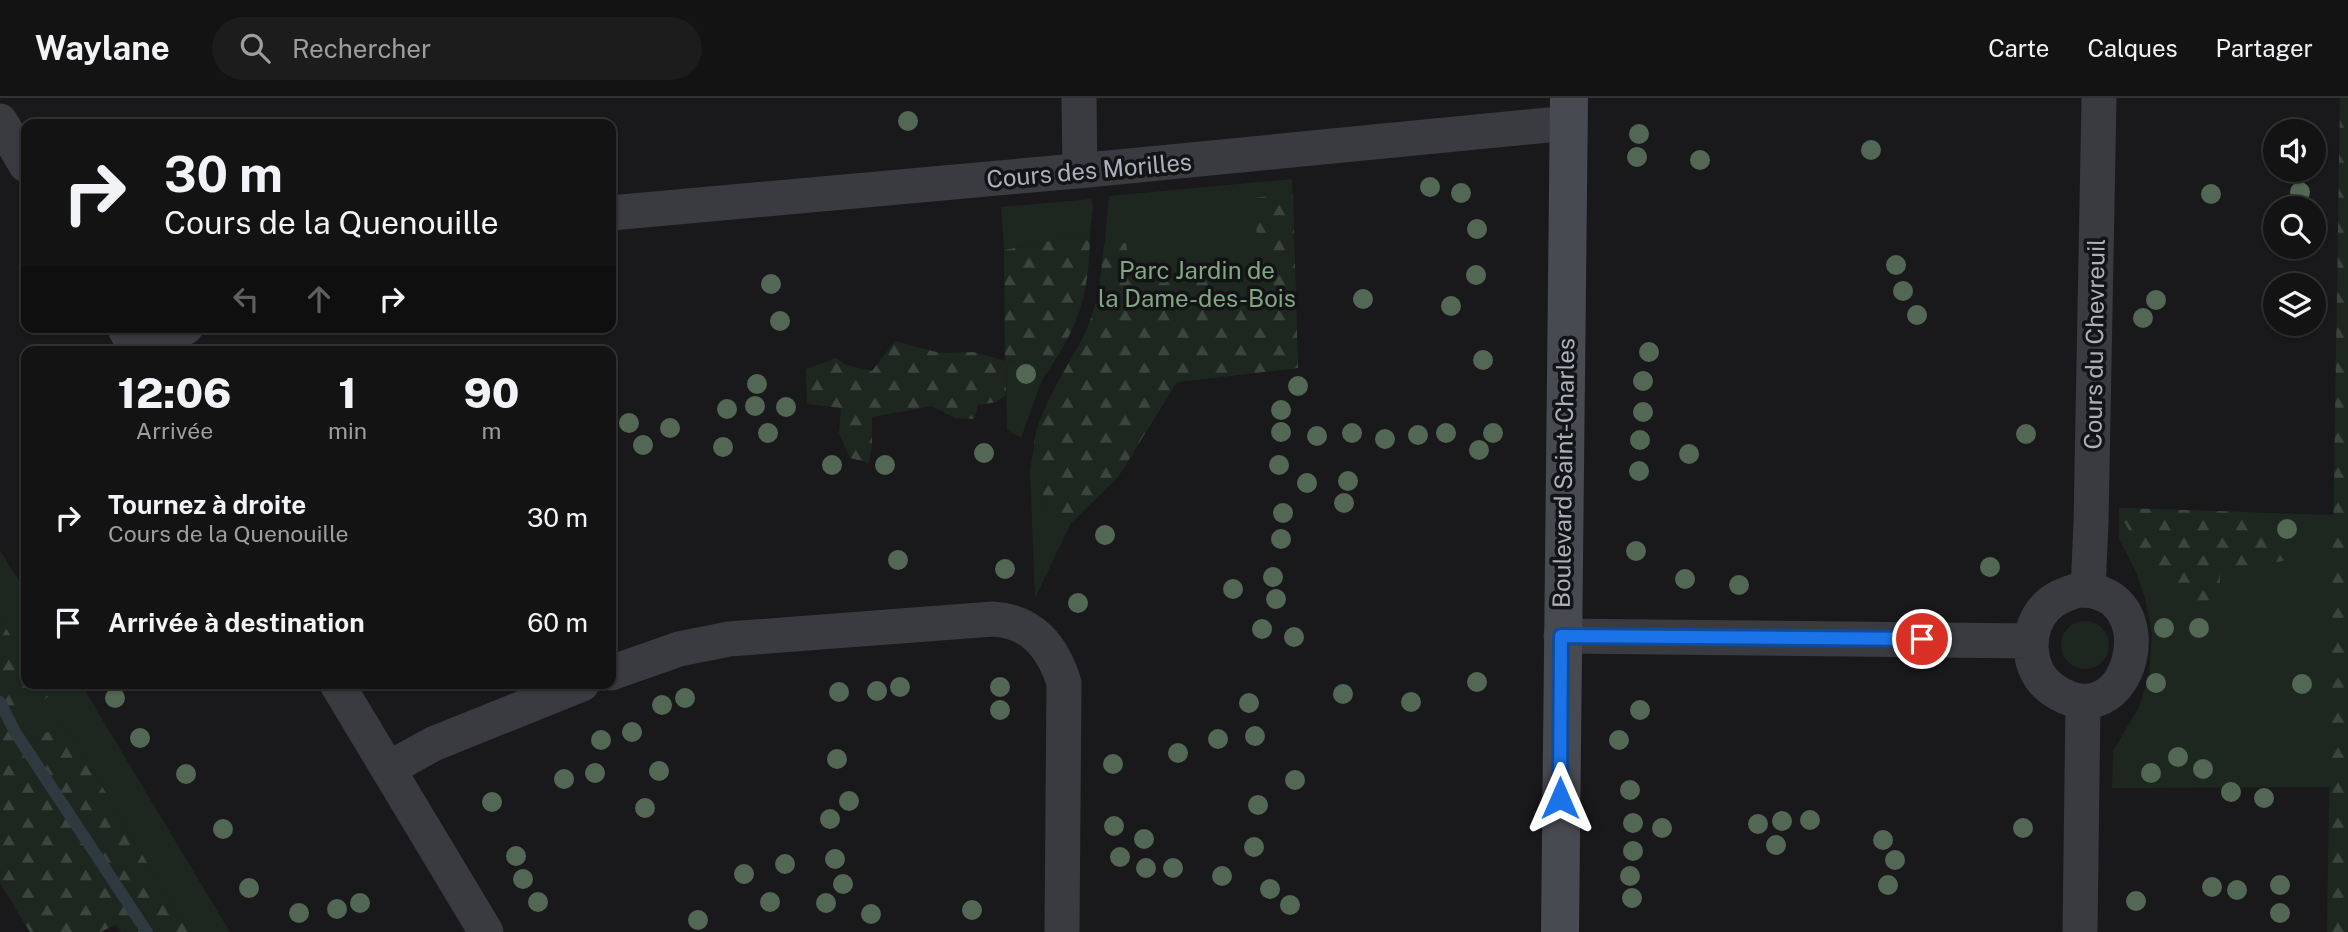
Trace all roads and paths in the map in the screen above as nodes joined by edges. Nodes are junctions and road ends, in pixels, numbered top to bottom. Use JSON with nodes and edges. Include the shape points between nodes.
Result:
{"nodes":[{"id":1,"x":1079,"y":98,"type":"edge"},
{"id":2,"x":2099,"y":98,"type":"edge"},
{"id":3,"x":1568,"y":111,"type":"edge"},
{"id":4,"x":0,"y":121,"type":"edge"},
{"id":5,"x":21,"y":157,"type":"edge"},
{"id":6,"x":1080,"y":171,"type":"junction"},
{"id":7,"x":616,"y":214,"type":"edge"},
{"id":8,"x":175,"y":333,"type":"edge"},
{"id":9,"x":150,"y":346,"type":"edge"},
{"id":10,"x":2088,"y":590,"type":"junction"},
{"id":11,"x":1561,"y":636,"type":"junction"},
{"id":12,"x":2031,"y":640,"type":"junction"},
{"id":13,"x":616,"y":671,"type":"edge"},
{"id":14,"x":340,"y":689,"type":"edge"},
{"id":15,"x":570,"y":689,"type":"edge"},
{"id":16,"x":2083,"y":702,"type":"junction"},
{"id":17,"x":387,"y":769,"type":"junction"},
{"id":18,"x":486,"y":932,"type":"edge"},
{"id":19,"x":1062,"y":932,"type":"edge"},
{"id":20,"x":1560,"y":932,"type":"edge"},
{"id":21,"x":2080,"y":932,"type":"edge"}],
"edges":[{"from":1,"to":6,"type":"street"},
{"from":2,"to":10,"type":"street","name":"Cours du Chevreuil"},
{"from":3,"to":6,"type":"street","name":"Cours des Morilles"},
{"from":3,"to":11,"type":"street","name":"Boulevard Saint-Charles"},
{"from":4,"to":5,"type":"street"},
{"from":6,"to":7,"type":"street","name":"Cours des Morilles"},
{"from":8,"to":9,"type":"street"},
{"from":10,"to":12,"type":"street","via":[[2060,596],[2045,607]]},
{"from":10,"to":16,"type":"street","via":[[2107,597],[2127,619],[2132,652],[2116,687],[2094,701]]},
{"from":11,"to":12,"type":"street"},
{"from":11,"to":20,"type":"street","name":"Boulevard Saint-Charles"},
{"from":12,"to":16,"type":"street","via":[[2038,675],[2049,688]]},
{"from":13,"to":19,"type":"street","via":[[679,649],[729,639],[993,619],[1022,625],[1050,651],[1065,683]]},
{"from":14,"to":17,"type":"street"},
{"from":15,"to":17,"type":"street","via":[[433,744]]},
{"from":16,"to":21,"type":"street"},
{"from":17,"to":18,"type":"street"}]}
